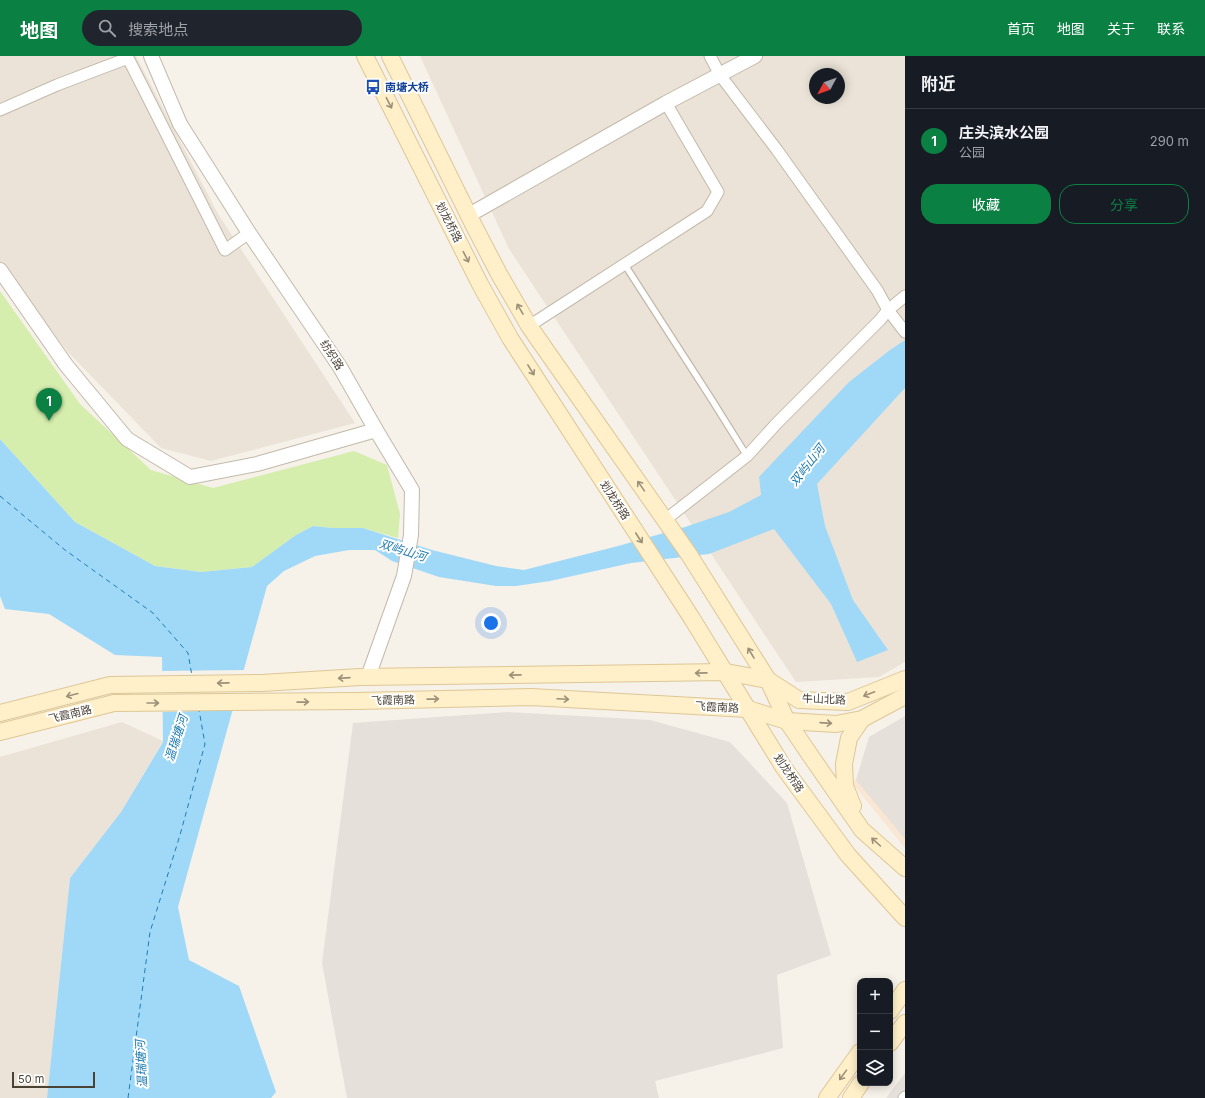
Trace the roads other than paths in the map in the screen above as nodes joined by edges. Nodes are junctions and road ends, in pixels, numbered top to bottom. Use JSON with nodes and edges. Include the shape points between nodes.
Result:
{"nodes":[{"id":1,"x":152,"y":56,"type":"edge"},
{"id":2,"x":366,"y":56,"type":"edge"},
{"id":3,"x":390,"y":56,"type":"edge"},
{"id":4,"x":710,"y":56,"type":"edge"},
{"id":5,"x":755,"y":56,"type":"edge"},
{"id":6,"x":720,"y":75,"type":"junction"},
{"id":7,"x":666,"y":104,"type":"junction"},
{"id":8,"x":0,"y":110,"type":"edge"},
{"id":9,"x":468,"y":214,"type":"junction"},
{"id":10,"x":249,"y":233,"type":"junction"},
{"id":11,"x":625,"y":265,"type":"junction"},
{"id":12,"x":0,"y":270,"type":"edge"},
{"id":13,"x":905,"y":296,"type":"edge"},
{"id":14,"x":888,"y":310,"type":"junction"},
{"id":15,"x":529,"y":326,"type":"junction"},
{"id":16,"x":904,"y":331,"type":"edge"},
{"id":17,"x":376,"y":430,"type":"junction"},
{"id":18,"x":747,"y":456,"type":"junction"},
{"id":19,"x":665,"y":520,"type":"junction"},
{"id":20,"x":726,"y":672,"type":"junction"},
{"id":21,"x":368,"y":677,"type":"junction"},
{"id":22,"x":905,"y":679,"type":"edge"},
{"id":23,"x":768,"y":680,"type":"junction"},
{"id":24,"x":905,"y":696,"type":"edge"},
{"id":25,"x":748,"y":709,"type":"junction"},
{"id":26,"x":0,"y":713,"type":"edge"},
{"id":27,"x":862,"y":719,"type":"junction"},
{"id":28,"x":788,"y":721,"type":"junction"},
{"id":29,"x":0,"y":732,"type":"edge"},
{"id":30,"x":862,"y":830,"type":"junction"},
{"id":31,"x":905,"y":868,"type":"edge"},
{"id":32,"x":905,"y":918,"type":"edge"},
{"id":33,"x":905,"y":990,"type":"edge"},
{"id":34,"x":893,"y":1007,"type":"edge"},
{"id":35,"x":905,"y":1023,"type":"edge"},
{"id":36,"x":893,"y":1040,"type":"edge"},
{"id":37,"x":857,"y":1056,"type":"edge"},
{"id":38,"x":859,"y":1086,"type":"edge"},
{"id":39,"x":827,"y":1098,"type":"edge"},
{"id":40,"x":851,"y":1098,"type":"edge"}],
"edges":[{"from":1,"to":10,"type":"street","name":"纺织路","via":[[180,124]]},
{"from":2,"to":20,"type":"main road","name":"划龙桥路","one_way":true,"via":[[480,284],[510,338]]},
{"from":3,"to":9,"type":"main road","name":"划龙桥路"},
{"from":4,"to":6,"type":"street"},
{"from":5,"to":6,"type":"street"},
{"from":6,"to":7,"type":"street"},
{"from":6,"to":14,"type":"street","via":[[782,156],[877,290]]},
{"from":7,"to":9,"type":"street"},
{"from":7,"to":11,"type":"street","via":[[718,192],[707,211]]},
{"from":8,"to":10,"type":"street","via":[[128,58],[225,250]]},
{"from":15,"to":9,"type":"main road","name":"划龙桥路","one_way":true},
{"from":10,"to":17,"type":"street","name":"纺织路","via":[[340,367]]},
{"from":11,"to":15,"type":"street"},
{"from":11,"to":18,"type":"lane"},
{"from":12,"to":17,"type":"street","via":[[66,366],[127,439],[190,477],[257,464]]},
{"from":13,"to":14,"type":"street"},
{"from":14,"to":16,"type":"street"},
{"from":14,"to":18,"type":"street"},
{"from":19,"to":15,"type":"main road","name":"划龙桥路","one_way":true},
{"from":17,"to":21,"type":"street","name":"纺织路","via":[[412,490],[411,534],[404,576]]},
{"from":18,"to":19,"type":"street"},
{"from":23,"to":19,"type":"main road","name":"划龙桥路","one_way":true},
{"from":20,"to":21,"type":"main road","name":"飞霞南路","one_way":true},
{"from":20,"to":23,"type":"main road","name":"飞霞南路"},
{"from":20,"to":25,"type":"main road","name":"划龙桥路"},
{"from":21,"to":26,"type":"main road","name":"飞霞南路","one_way":true,"via":[[262,683],[110,685]]},
{"from":22,"to":23,"type":"main road","name":"牛山北路","one_way":true,"via":[[848,702],[799,700]]},
{"from":23,"to":28,"type":"main road","name":"划龙桥路"},
{"from":24,"to":27,"type":"main road","name":"牛山北路"},
{"from":25,"to":28,"type":"main road","name":"飞霞南路"},
{"from":29,"to":25,"type":"main road","name":"飞霞南路","one_way":true,"via":[[114,703],[531,697]]},
{"from":25,"to":32,"type":"main road","name":"划龙桥路","via":[[784,768],[848,855]]},
{"from":28,"to":27,"type":"main road","name":"牛山北路","one_way":true,"via":[[836,724]]},
{"from":27,"to":30,"type":"main road","via":[[849,738],[844,764],[845,786]]},
{"from":28,"to":30,"type":"main road","name":"划龙桥路"},
{"from":31,"to":30,"type":"main road","name":"划龙桥路","one_way":true},
{"from":33,"to":34,"type":"main road"},
{"from":35,"to":36,"type":"main road"},
{"from":37,"to":39,"type":"main road","one_way":true},
{"from":38,"to":40,"type":"main road"}]}
